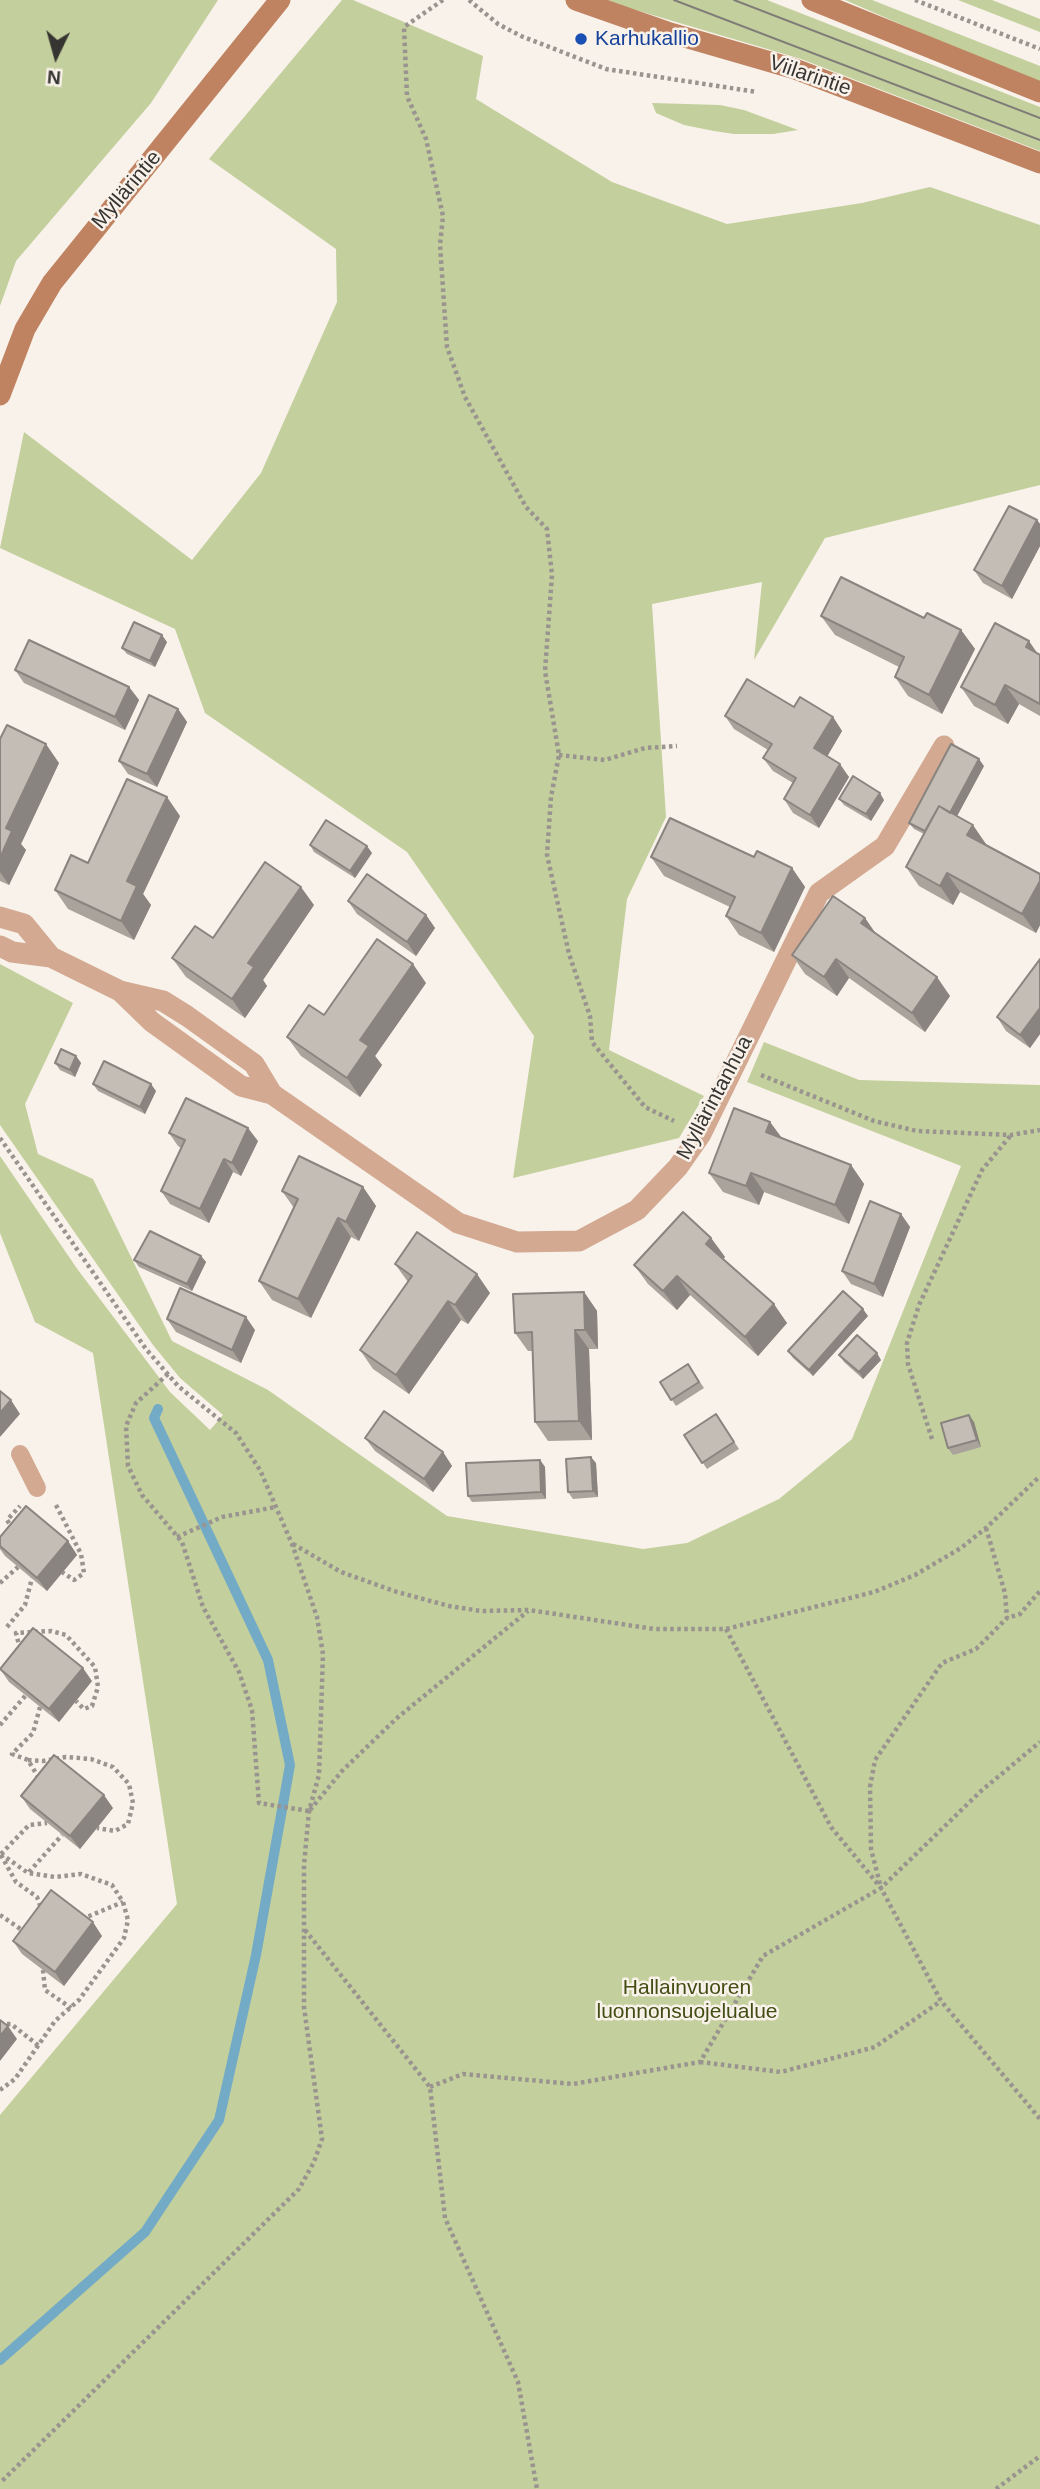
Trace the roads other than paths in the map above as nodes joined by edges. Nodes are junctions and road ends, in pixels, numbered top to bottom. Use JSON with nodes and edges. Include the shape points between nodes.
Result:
{"nodes":[{"id":1,"x":279,"y":0,"type":"edge"},
{"id":2,"x":576,"y":0,"type":"edge"},
{"id":3,"x":811,"y":0,"type":"edge"},
{"id":4,"x":1040,"y":92,"type":"edge"},
{"id":5,"x":1040,"y":163,"type":"edge"},
{"id":6,"x":0,"y":395,"type":"edge"},
{"id":7,"x":944,"y":746,"type":"dead end"},
{"id":8,"x":0,"y":917,"type":"edge"},
{"id":9,"x":0,"y":946,"type":"edge"},
{"id":10,"x":51,"y":957,"type":"junction"},
{"id":11,"x":20,"y":1454,"type":"dead end"},
{"id":12,"x":37,"y":1488,"type":"road end"}],
"edges":[{"from":1,"to":6,"type":"main road","name":"Myllärintie","via":[[52,284],[25,329]]},
{"from":2,"to":5,"type":"main road","name":"Viilarintie","via":[[795,69]]},
{"from":3,"to":4,"type":"main road"},
{"from":7,"to":10,"type":"street","name":"Myllärintanhua","via":[[885,846],[820,893],[701,1134],[678,1167],[637,1210],[579,1241],[517,1242],[458,1223],[272,1094],[254,1064],[187,1016],[163,1001],[120,991]]},
{"from":8,"to":10,"type":"street","name":"Myllärintanhua","via":[[24,924]]},
{"from":9,"to":10,"type":"street","name":"Myllärintanhua"},
{"from":11,"to":12,"type":"lane"}]}
